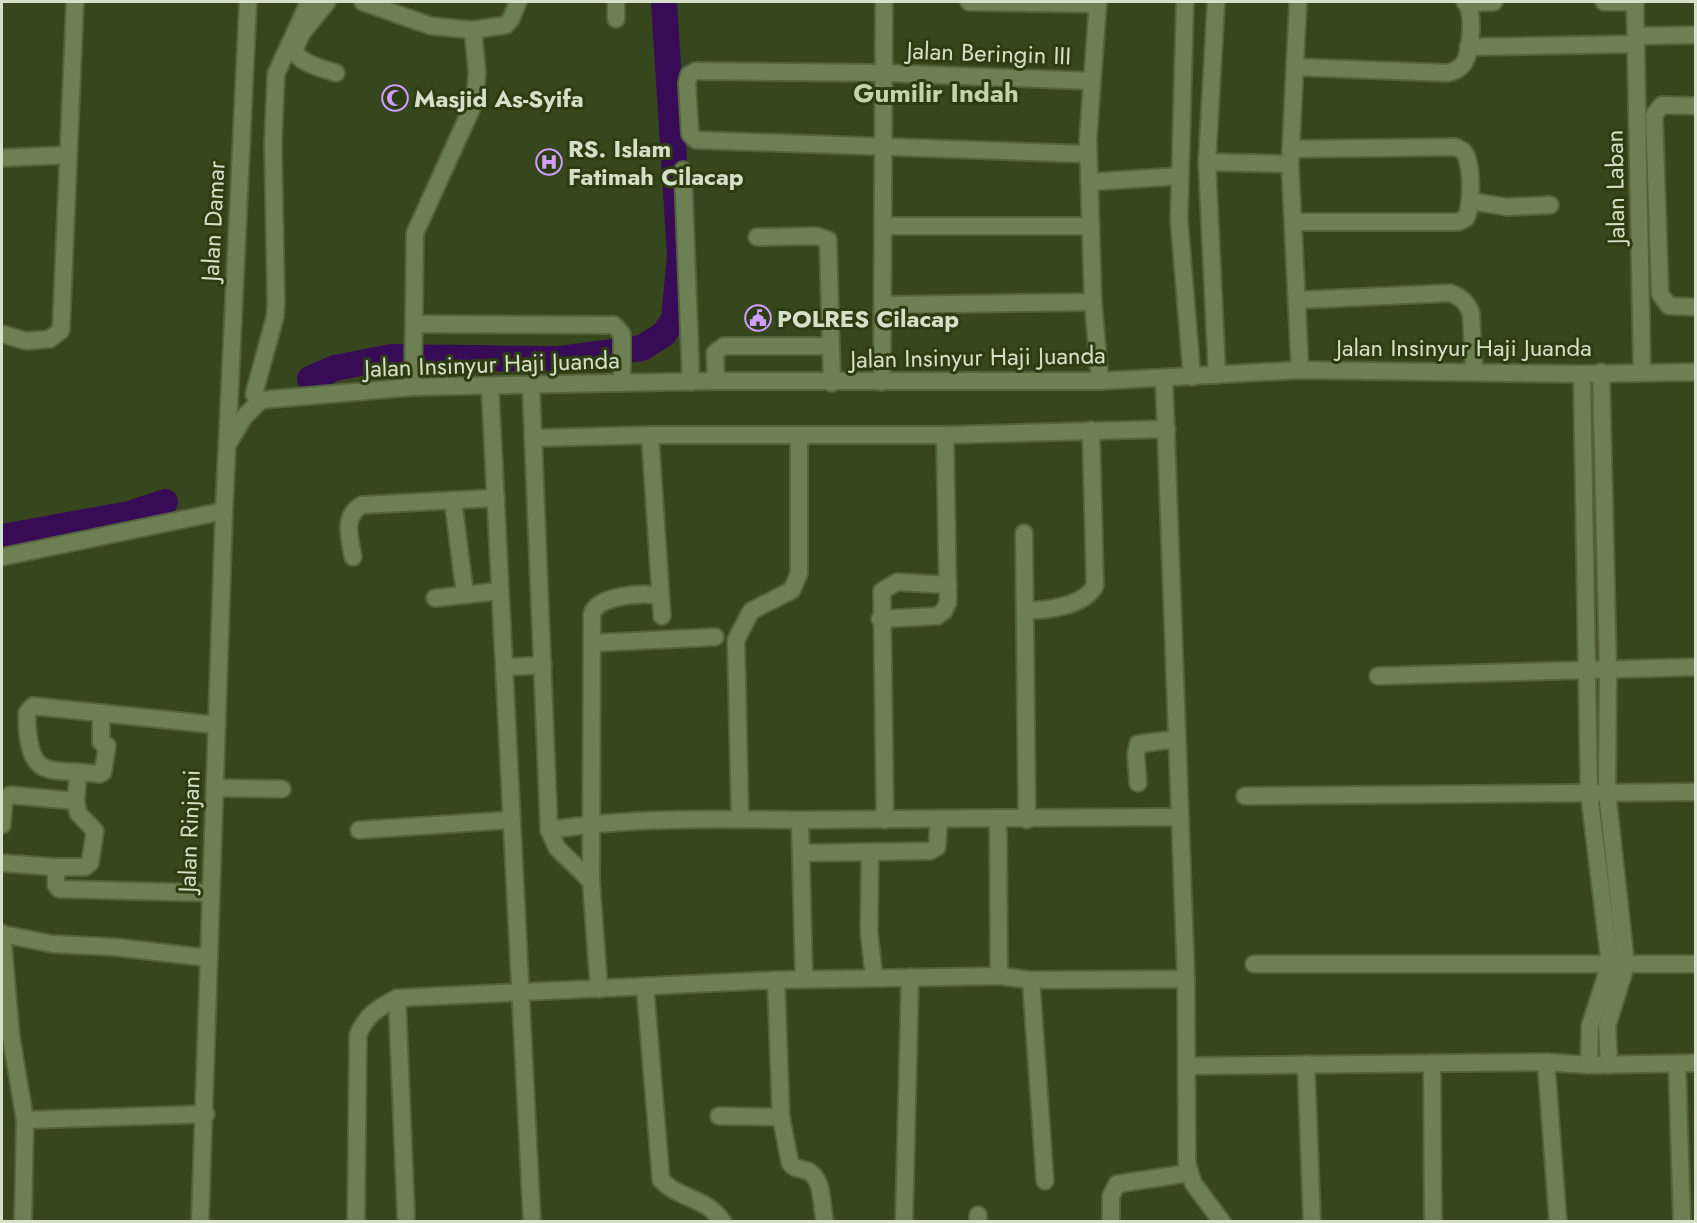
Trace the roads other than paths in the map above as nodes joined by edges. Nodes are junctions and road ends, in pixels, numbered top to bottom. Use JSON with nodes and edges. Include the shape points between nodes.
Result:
{"nodes":[{"id":1,"x":75,"y":2,"type":"edge"},
{"id":2,"x":248,"y":2,"type":"edge"},
{"id":3,"x":309,"y":2,"type":"edge"},
{"id":4,"x":327,"y":2,"type":"edge"},
{"id":5,"x":363,"y":2,"type":"edge"},
{"id":6,"x":518,"y":2,"type":"edge"},
{"id":7,"x":616,"y":2,"type":"edge"},
{"id":8,"x":884,"y":2,"type":"edge"},
{"id":9,"x":969,"y":2,"type":"edge"},
{"id":10,"x":1185,"y":2,"type":"edge"},
{"id":11,"x":1216,"y":2,"type":"edge"},
{"id":12,"x":1298,"y":2,"type":"edge"},
{"id":13,"x":1467,"y":2,"type":"edge"},
{"id":14,"x":1494,"y":2,"type":"edge"},
{"id":15,"x":1604,"y":2,"type":"edge"},
{"id":16,"x":1635,"y":2,"type":"edge"},
{"id":17,"x":1098,"y":3,"type":"edge"},
{"id":18,"x":616,"y":19,"type":"dead end"},
{"id":19,"x":473,"y":30,"type":"junction"},
{"id":20,"x":1695,"y":35,"type":"edge"},
{"id":21,"x":1636,"y":40,"type":"junction"},
{"id":22,"x":1468,"y":47,"type":"junction"},
{"id":23,"x":1295,"y":67,"type":"junction"},
{"id":24,"x":336,"y":73,"type":"dead end"},
{"id":25,"x":884,"y":73,"type":"junction"},
{"id":26,"x":1092,"y":81,"type":"junction"},
{"id":27,"x":1695,"y":106,"type":"edge"},
{"id":28,"x":883,"y":149,"type":"junction"},
{"id":29,"x":1088,"y":154,"type":"junction"},
{"id":30,"x":68,"y":155,"type":"junction"},
{"id":31,"x":1291,"y":156,"type":"junction"},
{"id":32,"x":2,"y":158,"type":"edge"},
{"id":33,"x":1207,"y":162,"type":"junction"},
{"id":34,"x":684,"y":170,"type":"dead end"},
{"id":35,"x":1180,"y":176,"type":"junction"},
{"id":36,"x":1089,"y":182,"type":"junction"},
{"id":37,"x":1470,"y":201,"type":"junction"},
{"id":38,"x":1550,"y":205,"type":"dead end"},
{"id":39,"x":1294,"y":222,"type":"junction"},
{"id":40,"x":883,"y":226,"type":"junction"},
{"id":41,"x":1091,"y":226,"type":"junction"},
{"id":42,"x":757,"y":237,"type":"dead end"},
{"id":43,"x":1298,"y":300,"type":"junction"},
{"id":44,"x":1093,"y":302,"type":"junction"},
{"id":45,"x":883,"y":305,"type":"junction"},
{"id":46,"x":1695,"y":307,"type":"edge"},
{"id":47,"x":415,"y":332,"type":"junction"},
{"id":48,"x":2,"y":334,"type":"edge"},
{"id":49,"x":830,"y":346,"type":"junction"},
{"id":50,"x":1300,"y":370,"type":"junction"},
{"id":51,"x":1474,"y":370,"type":"junction"},
{"id":52,"x":1642,"y":371,"type":"junction"},
{"id":53,"x":1601,"y":372,"type":"junction"},
{"id":54,"x":1695,"y":372,"type":"edge"},
{"id":55,"x":230,"y":373,"type":"junction"},
{"id":56,"x":1582,"y":374,"type":"junction"},
{"id":57,"x":1217,"y":375,"type":"junction"},
{"id":58,"x":1192,"y":377,"type":"junction"},
{"id":59,"x":1164,"y":379,"type":"junction"},
{"id":60,"x":716,"y":381,"type":"junction"},
{"id":61,"x":1100,"y":381,"type":"junction"},
{"id":62,"x":691,"y":382,"type":"junction"},
{"id":63,"x":882,"y":382,"type":"junction"},
{"id":64,"x":622,"y":383,"type":"junction"},
{"id":65,"x":832,"y":383,"type":"junction"},
{"id":66,"x":413,"y":387,"type":"junction"},
{"id":67,"x":490,"y":387,"type":"junction"},
{"id":68,"x":531,"y":387,"type":"junction"},
{"id":69,"x":258,"y":397,"type":"junction"},
{"id":70,"x":1167,"y":429,"type":"junction"},
{"id":71,"x":1091,"y":430,"type":"junction"},
{"id":72,"x":650,"y":435,"type":"junction"},
{"id":73,"x":945,"y":435,"type":"junction"},
{"id":74,"x":800,"y":436,"type":"junction"},
{"id":75,"x":535,"y":438,"type":"junction"},
{"id":76,"x":228,"y":443,"type":"junction"},
{"id":77,"x":496,"y":498,"type":"junction"},
{"id":78,"x":453,"y":500,"type":"junction"},
{"id":79,"x":224,"y":512,"type":"junction"},
{"id":80,"x":1024,"y":533,"type":"dead end"},
{"id":81,"x":1584,"y":538,"type":"junction"},
{"id":82,"x":1605,"y":538,"type":"junction"},
{"id":83,"x":2,"y":557,"type":"edge"},
{"id":84,"x":353,"y":557,"type":"dead end"},
{"id":85,"x":948,"y":585,"type":"junction"},
{"id":86,"x":500,"y":591,"type":"junction"},
{"id":87,"x":465,"y":595,"type":"junction"},
{"id":88,"x":660,"y":596,"type":"junction"},
{"id":89,"x":435,"y":598,"type":"dead end"},
{"id":90,"x":1025,"y":611,"type":"junction"},
{"id":91,"x":662,"y":616,"type":"dead end"},
{"id":92,"x":880,"y":619,"type":"junction"},
{"id":93,"x":715,"y":637,"type":"dead end"},
{"id":94,"x":593,"y":643,"type":"junction"},
{"id":95,"x":543,"y":665,"type":"junction"},
{"id":96,"x":506,"y":667,"type":"junction"},
{"id":97,"x":1695,"y":667,"type":"edge"},
{"id":98,"x":1587,"y":671,"type":"junction"},
{"id":99,"x":1608,"y":671,"type":"junction"},
{"id":100,"x":1378,"y":676,"type":"dead end"},
{"id":101,"x":101,"y":713,"type":"junction"},
{"id":102,"x":217,"y":725,"type":"junction"},
{"id":103,"x":1177,"y":739,"type":"junction"},
{"id":104,"x":78,"y":772,"type":"junction"},
{"id":105,"x":1138,"y":783,"type":"dead end"},
{"id":106,"x":215,"y":788,"type":"junction"},
{"id":107,"x":282,"y":789,"type":"dead end"},
{"id":108,"x":1589,"y":792,"type":"junction"},
{"id":109,"x":1695,"y":792,"type":"edge"},
{"id":110,"x":1607,"y":793,"type":"junction"},
{"id":111,"x":1245,"y":796,"type":"dead end"},
{"id":112,"x":76,"y":801,"type":"junction"},
{"id":113,"x":1178,"y":817,"type":"junction"},
{"id":114,"x":998,"y":818,"type":"junction"},
{"id":115,"x":740,"y":819,"type":"junction"},
{"id":116,"x":939,"y":819,"type":"junction"},
{"id":117,"x":511,"y":820,"type":"junction"},
{"id":118,"x":800,"y":820,"type":"junction"},
{"id":119,"x":885,"y":820,"type":"junction"},
{"id":120,"x":1026,"y":820,"type":"junction"},
{"id":121,"x":592,"y":823,"type":"junction"},
{"id":122,"x":2,"y":825,"type":"edge"},
{"id":123,"x":359,"y":830,"type":"dead end"},
{"id":124,"x":549,"y":830,"type":"junction"},
{"id":125,"x":802,"y":853,"type":"junction"},
{"id":126,"x":870,"y":853,"type":"junction"},
{"id":127,"x":2,"y":863,"type":"edge"},
{"id":128,"x":56,"y":867,"type":"junction"},
{"id":129,"x":591,"y":881,"type":"junction"},
{"id":130,"x":211,"y":893,"type":"junction"},
{"id":131,"x":2,"y":934,"type":"edge"},
{"id":132,"x":209,"y":958,"type":"junction"},
{"id":133,"x":1254,"y":964,"type":"dead end"},
{"id":134,"x":1618,"y":964,"type":"junction"},
{"id":135,"x":1695,"y":964,"type":"edge"},
{"id":136,"x":999,"y":976,"type":"junction"},
{"id":137,"x":874,"y":977,"type":"junction"},
{"id":138,"x":910,"y":977,"type":"junction"},
{"id":139,"x":804,"y":979,"type":"junction"},
{"id":140,"x":1186,"y":979,"type":"junction"},
{"id":141,"x":776,"y":980,"type":"junction"},
{"id":142,"x":1031,"y":980,"type":"junction"},
{"id":143,"x":645,"y":986,"type":"junction"},
{"id":144,"x":598,"y":989,"type":"junction"},
{"id":145,"x":519,"y":993,"type":"junction"},
{"id":146,"x":397,"y":998,"type":"junction"},
{"id":147,"x":1546,"y":1062,"type":"junction"},
{"id":148,"x":1432,"y":1063,"type":"junction"},
{"id":149,"x":1695,"y":1063,"type":"edge"},
{"id":150,"x":1306,"y":1064,"type":"junction"},
{"id":151,"x":1677,"y":1064,"type":"junction"},
{"id":152,"x":1589,"y":1065,"type":"junction"},
{"id":153,"x":1609,"y":1065,"type":"junction"},
{"id":154,"x":1188,"y":1066,"type":"junction"},
{"id":155,"x":206,"y":1114,"type":"junction"},
{"id":156,"x":719,"y":1116,"type":"dead end"},
{"id":157,"x":782,"y":1117,"type":"junction"},
{"id":158,"x":25,"y":1120,"type":"junction"},
{"id":159,"x":1189,"y":1173,"type":"junction"},
{"id":160,"x":1045,"y":1182,"type":"dead end"},
{"id":161,"x":406,"y":1216,"type":"dead end"},
{"id":162,"x":23,"y":1221,"type":"edge"},
{"id":163,"x":200,"y":1221,"type":"edge"},
{"id":164,"x":356,"y":1221,"type":"edge"},
{"id":165,"x":532,"y":1221,"type":"edge"},
{"id":166,"x":723,"y":1221,"type":"edge"},
{"id":167,"x":825,"y":1221,"type":"edge"},
{"id":168,"x":904,"y":1221,"type":"edge"},
{"id":169,"x":1112,"y":1221,"type":"edge"},
{"id":170,"x":1222,"y":1221,"type":"edge"},
{"id":171,"x":1312,"y":1221,"type":"edge"},
{"id":172,"x":1433,"y":1221,"type":"edge"},
{"id":173,"x":1557,"y":1221,"type":"edge"},
{"id":174,"x":1682,"y":1221,"type":"edge"}],
"edges":[{"from":1,"to":30,"type":"street"},
{"from":2,"to":55,"type":"street","name":"Jalan Damar"},
{"from":3,"to":69,"type":"street","via":[[276,74],[276,301]]},
{"from":4,"to":24,"type":"street","via":[[302,33],[294,50],[304,61]]},
{"from":5,"to":19,"type":"street","via":[[431,26]]},
{"from":6,"to":19,"type":"street","via":[[506,25]]},
{"from":7,"to":18,"type":"street"},
{"from":8,"to":25,"type":"street"},
{"from":9,"to":17,"type":"street"},
{"from":10,"to":35,"type":"street"},
{"from":11,"to":33,"type":"street"},
{"from":12,"to":23,"type":"street"},
{"from":13,"to":14,"type":"street"},
{"from":13,"to":22,"type":"street","via":[[1471,16]]},
{"from":15,"to":16,"type":"street"},
{"from":16,"to":21,"type":"street","name":"Jalan Laban"},
{"from":17,"to":26,"type":"street"},
{"from":19,"to":47,"type":"street","via":[[475,101],[415,233]]},
{"from":20,"to":21,"type":"street"},
{"from":21,"to":22,"type":"street"},
{"from":21,"to":52,"type":"street","name":"Jalan Laban"},
{"from":22,"to":23,"type":"street","via":[[1463,65],[1448,73]]},
{"from":23,"to":31,"type":"street"},
{"from":25,"to":26,"type":"street","name":"Jalan Beringin III"},
{"from":25,"to":28,"type":"street"},
{"from":25,"to":28,"type":"street","name":"Jalan Beringin III","via":[[696,71],[689,75],[687,83],[690,134],[696,140]]},
{"from":26,"to":29,"type":"street"},
{"from":27,"to":46,"type":"street","via":[[1662,105],[1654,116],[1660,294],[1670,306]]},
{"from":28,"to":29,"type":"street"},
{"from":28,"to":40,"type":"street"},
{"from":29,"to":36,"type":"street"},
{"from":30,"to":32,"type":"street"},
{"from":30,"to":48,"type":"street","via":[[62,330],[50,339],[26,341]]},
{"from":31,"to":33,"type":"street"},
{"from":31,"to":37,"type":"street","via":[[1455,147],[1468,160]]},
{"from":31,"to":39,"type":"street"},
{"from":33,"to":57,"type":"street"},
{"from":34,"to":62,"type":"street"},
{"from":35,"to":36,"type":"street"},
{"from":35,"to":58,"type":"street","via":[[1179,219]]},
{"from":36,"to":41,"type":"street"},
{"from":37,"to":38,"type":"street","via":[[1507,207]]},
{"from":37,"to":39,"type":"street","via":[[1466,218],[1458,222]]},
{"from":39,"to":43,"type":"street"},
{"from":40,"to":41,"type":"street"},
{"from":40,"to":45,"type":"street"},
{"from":41,"to":44,"type":"street"},
{"from":42,"to":49,"type":"street","via":[[818,236],[828,240]]},
{"from":43,"to":50,"type":"street"},
{"from":43,"to":51,"type":"street","via":[[1450,293],[1458,296],[1471,313]]},
{"from":44,"to":45,"type":"street"},
{"from":44,"to":61,"type":"street"},
{"from":45,"to":63,"type":"street"},
{"from":47,"to":64,"type":"street","via":[[614,325],[622,334]]},
{"from":47,"to":66,"type":"street"},
{"from":49,"to":60,"type":"street","via":[[724,346],[715,353]]},
{"from":49,"to":65,"type":"street"},
{"from":50,"to":51,"type":"street","name":"Jalan Insinyur Haji Juanda"},
{"from":50,"to":57,"type":"street","name":"Jalan Insinyur Haji Juanda"},
{"from":51,"to":56,"type":"street","name":"Jalan Insinyur Haji Juanda"},
{"from":52,"to":53,"type":"street","name":"Jalan Insinyur Haji Juanda"},
{"from":52,"to":54,"type":"street","name":"Jalan Insinyur Haji Juanda"},
{"from":53,"to":56,"type":"street","name":"Jalan Insinyur Haji Juanda"},
{"from":53,"to":82,"type":"street"},
{"from":55,"to":69,"type":"street"},
{"from":55,"to":76,"type":"street","name":"Jalan Damar"},
{"from":56,"to":81,"type":"street"},
{"from":57,"to":58,"type":"street","name":"Jalan Insinyur Haji Juanda"},
{"from":58,"to":59,"type":"street","name":"Jalan Insinyur Haji Juanda"},
{"from":59,"to":61,"type":"street","name":"Jalan Insinyur Haji Juanda"},
{"from":59,"to":70,"type":"street"},
{"from":60,"to":62,"type":"street","name":"Jalan Insinyur Haji Juanda"},
{"from":60,"to":65,"type":"street","name":"Jalan Insinyur Haji Juanda"},
{"from":61,"to":63,"type":"street","name":"Jalan Insinyur Haji Juanda"},
{"from":62,"to":64,"type":"street","name":"Jalan Insinyur Haji Juanda"},
{"from":63,"to":65,"type":"street","name":"Jalan Insinyur Haji Juanda"},
{"from":64,"to":68,"type":"street","name":"Jalan Insinyur Haji Juanda"},
{"from":66,"to":67,"type":"street","name":"Jalan Insinyur Haji Juanda"},
{"from":66,"to":69,"type":"street","name":"Jalan Insinyur Haji Juanda"},
{"from":67,"to":68,"type":"street","name":"Jalan Insinyur Haji Juanda"},
{"from":67,"to":77,"type":"street"},
{"from":68,"to":75,"type":"street"},
{"from":69,"to":76,"type":"street"},
{"from":70,"to":71,"type":"street"},
{"from":70,"to":103,"type":"street"},
{"from":71,"to":73,"type":"street"},
{"from":71,"to":90,"type":"street","via":[[1095,585],[1076,601]]},
{"from":72,"to":74,"type":"street"},
{"from":72,"to":75,"type":"street"},
{"from":72,"to":88,"type":"street"},
{"from":73,"to":74,"type":"street"},
{"from":73,"to":85,"type":"street"},
{"from":74,"to":115,"type":"street","via":[[799,573],[792,590],[751,611],[736,640]]},
{"from":75,"to":95,"type":"street"},
{"from":76,"to":79,"type":"street","name":"Jalan Rinjani"},
{"from":77,"to":78,"type":"street"},
{"from":77,"to":86,"type":"street"},
{"from":78,"to":84,"type":"street","via":[[362,505],[354,510],[348,523]]},
{"from":78,"to":87,"type":"street"},
{"from":79,"to":83,"type":"street"},
{"from":79,"to":102,"type":"street","name":"Jalan Rinjani"},
{"from":80,"to":90,"type":"street"},
{"from":81,"to":82,"type":"street"},
{"from":81,"to":98,"type":"street"},
{"from":82,"to":99,"type":"street"},
{"from":85,"to":92,"type":"street","via":[[948,602],[937,616]]},
{"from":85,"to":92,"type":"street","via":[[890,584],[882,591]]},
{"from":86,"to":87,"type":"street"},
{"from":86,"to":96,"type":"street"},
{"from":87,"to":89,"type":"street"},
{"from":88,"to":91,"type":"street"},
{"from":88,"to":94,"type":"street","via":[[632,594],[595,607]]},
{"from":90,"to":120,"type":"street"},
{"from":92,"to":119,"type":"street"},
{"from":93,"to":94,"type":"street"},
{"from":94,"to":121,"type":"street"},
{"from":95,"to":96,"type":"street"},
{"from":95,"to":124,"type":"street"},
{"from":96,"to":117,"type":"street"},
{"from":97,"to":99,"type":"street"},
{"from":98,"to":99,"type":"street"},
{"from":98,"to":100,"type":"street"},
{"from":98,"to":108,"type":"street"},
{"from":99,"to":110,"type":"street"},
{"from":101,"to":102,"type":"street"},
{"from":101,"to":104,"type":"street","via":[[101,742],[107,746],[103,772]]},
{"from":101,"to":104,"type":"street","via":[[42,705],[27,712],[30,743],[41,765],[48,770]]},
{"from":102,"to":106,"type":"street","name":"Jalan Rinjani"},
{"from":103,"to":105,"type":"street","via":[[1138,744]]},
{"from":103,"to":113,"type":"street"},
{"from":104,"to":112,"type":"street"},
{"from":106,"to":107,"type":"street"},
{"from":106,"to":130,"type":"street","name":"Jalan Rinjani"},
{"from":108,"to":110,"type":"street"},
{"from":108,"to":111,"type":"street"},
{"from":108,"to":134,"type":"street"},
{"from":109,"to":110,"type":"street"},
{"from":110,"to":134,"type":"street"},
{"from":112,"to":122,"type":"street","via":[[10,795],[3,800]]},
{"from":112,"to":128,"type":"street","via":[[78,813],[95,831],[90,863],[85,867]]},
{"from":113,"to":120,"type":"street"},
{"from":113,"to":140,"type":"street"},
{"from":114,"to":116,"type":"street"},
{"from":114,"to":120,"type":"street"},
{"from":114,"to":136,"type":"street"},
{"from":115,"to":118,"type":"street"},
{"from":115,"to":121,"type":"street"},
{"from":116,"to":119,"type":"street"},
{"from":116,"to":126,"type":"street","via":[[934,849]]},
{"from":117,"to":123,"type":"street"},
{"from":117,"to":145,"type":"street"},
{"from":118,"to":119,"type":"street"},
{"from":118,"to":125,"type":"street"},
{"from":121,"to":124,"type":"street"},
{"from":121,"to":129,"type":"street"},
{"from":124,"to":129,"type":"street","via":[[557,848]]},
{"from":125,"to":126,"type":"street"},
{"from":125,"to":139,"type":"street"},
{"from":126,"to":137,"type":"street","via":[[868,932]]},
{"from":127,"to":128,"type":"street"},
{"from":128,"to":130,"type":"street","via":[[56,885],[60,889]]},
{"from":129,"to":144,"type":"street"},
{"from":130,"to":132,"type":"street","name":"Jalan Rinjani"},
{"from":131,"to":132,"type":"street","via":[[53,944]]},
{"from":131,"to":158,"type":"street","via":[[11,1037]]},
{"from":132,"to":155,"type":"street","name":"Jalan Rinjani"},
{"from":133,"to":134,"type":"street"},
{"from":134,"to":135,"type":"street"},
{"from":134,"to":152,"type":"street","via":[[1590,1026]]},
{"from":134,"to":153,"type":"street","via":[[1607,1026]]},
{"from":136,"to":138,"type":"street"},
{"from":136,"to":142,"type":"street"},
{"from":137,"to":138,"type":"street"},
{"from":137,"to":139,"type":"street"},
{"from":138,"to":168,"type":"street"},
{"from":139,"to":141,"type":"street"},
{"from":140,"to":142,"type":"street"},
{"from":140,"to":154,"type":"street"},
{"from":141,"to":143,"type":"street"},
{"from":141,"to":157,"type":"street"},
{"from":142,"to":160,"type":"street"},
{"from":143,"to":144,"type":"street"},
{"from":143,"to":166,"type":"street","via":[[661,1180],[674,1191],[716,1210]]},
{"from":144,"to":145,"type":"street"},
{"from":145,"to":146,"type":"street"},
{"from":145,"to":165,"type":"street"},
{"from":146,"to":161,"type":"street"},
{"from":146,"to":164,"type":"street","via":[[372,1012],[357,1035]]},
{"from":147,"to":148,"type":"street"},
{"from":147,"to":152,"type":"street"},
{"from":147,"to":173,"type":"street"},
{"from":148,"to":150,"type":"street"},
{"from":148,"to":172,"type":"street"},
{"from":149,"to":151,"type":"street"},
{"from":150,"to":154,"type":"street"},
{"from":150,"to":171,"type":"street"},
{"from":151,"to":153,"type":"street"},
{"from":151,"to":174,"type":"street"},
{"from":152,"to":153,"type":"street"},
{"from":154,"to":159,"type":"street"},
{"from":155,"to":158,"type":"street"},
{"from":155,"to":163,"type":"street","name":"Jalan Rinjani"},
{"from":156,"to":157,"type":"street"},
{"from":157,"to":167,"type":"street","via":[[790,1163],[794,1168],[809,1171],[819,1185]]},
{"from":158,"to":162,"type":"street"},
{"from":159,"to":169,"type":"street","via":[[1118,1184],[1111,1196]]},
{"from":159,"to":170,"type":"street"}]}
